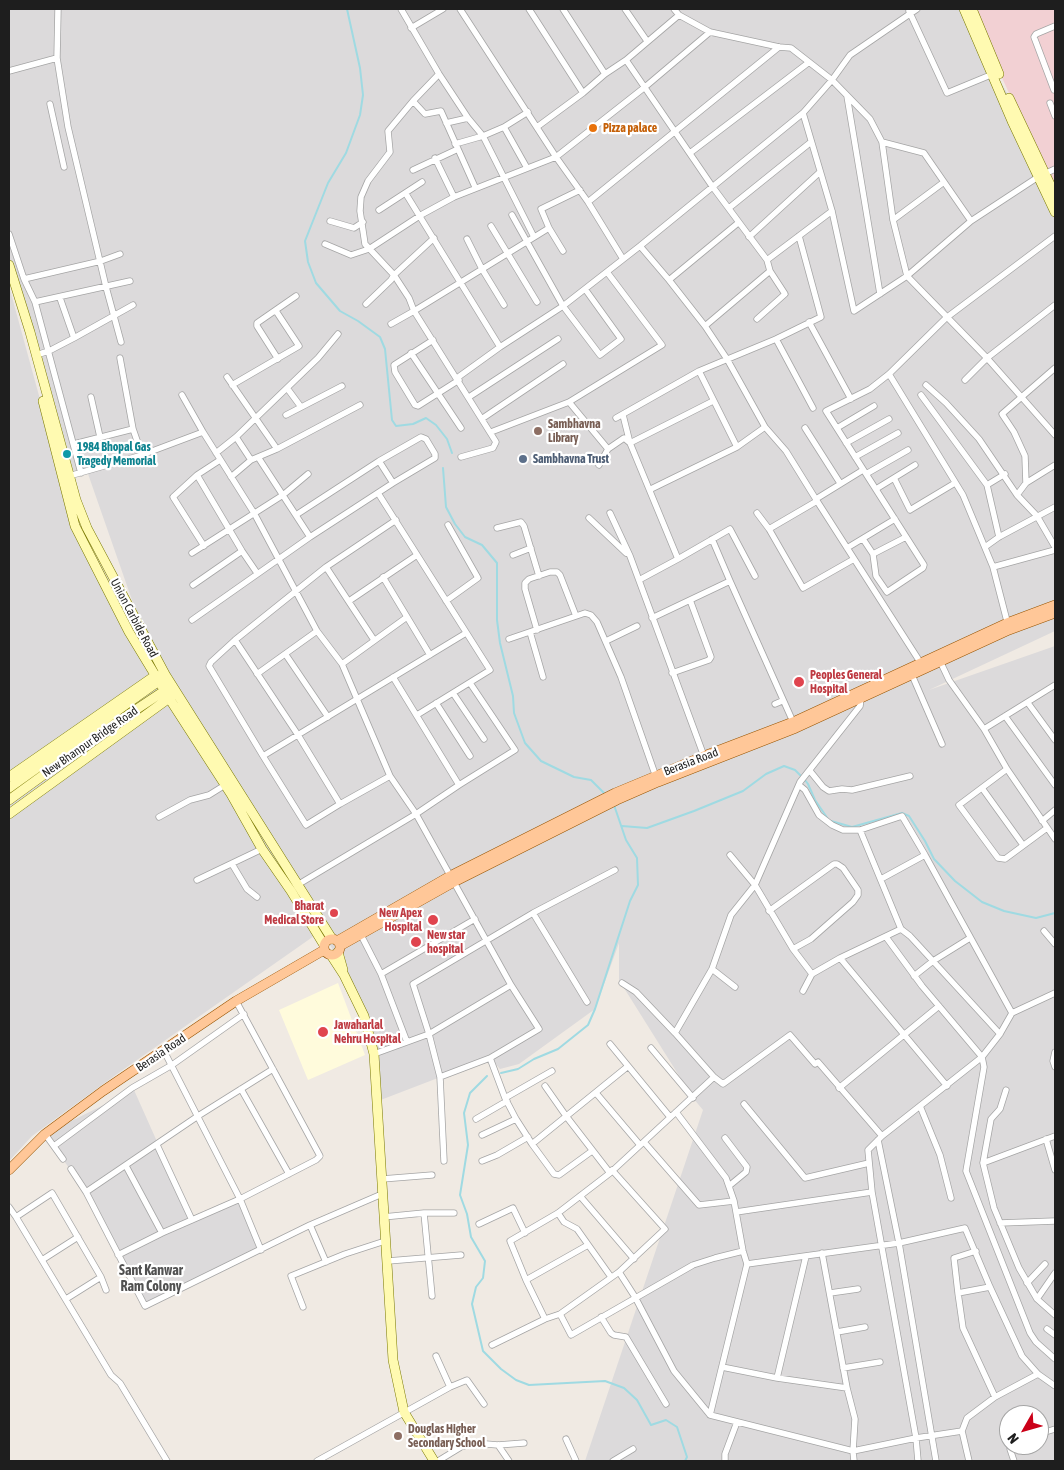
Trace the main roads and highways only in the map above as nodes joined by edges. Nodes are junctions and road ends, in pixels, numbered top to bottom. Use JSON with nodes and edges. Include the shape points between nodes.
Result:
{"nodes":[{"id":1,"x":1055,"y":605,"type":"edge"},
{"id":2,"x":1055,"y":613,"type":"edge"},
{"id":3,"x":1008,"y":626,"type":"junction"},
{"id":4,"x":923,"y":666,"type":"junction"},
{"id":5,"x":794,"y":725,"type":"junction"},
{"id":6,"x":452,"y":879,"type":"junction"},
{"id":7,"x":332,"y":947,"type":"junction"},
{"id":8,"x":9,"y":1170,"type":"edge"}],
"edges":[{"from":1,"to":3,"type":"main road","name":"Berasia Road"},
{"from":2,"to":3,"type":"main road","name":"Berasia Road"},
{"from":3,"to":4,"type":"main road","name":"Berasia Road"},
{"from":3,"to":4,"type":"main road","name":"Berasia Road","via":[[940,661]]},
{"from":4,"to":5,"type":"main road","name":"Berasia Road"},
{"from":4,"to":5,"type":"main road","name":"Berasia Road","via":[[912,675]]},
{"from":5,"to":6,"type":"main road","name":"Berasia Road","via":[[616,796]]},
{"from":6,"to":7,"type":"main road","name":"Berasia Road"},
{"from":6,"to":7,"type":"main road","name":"Berasia Road","via":[[360,935]]},
{"from":7,"to":8,"type":"main road","name":"Berasia Road","via":[[236,1001],[103,1091],[45,1134]]}]}
